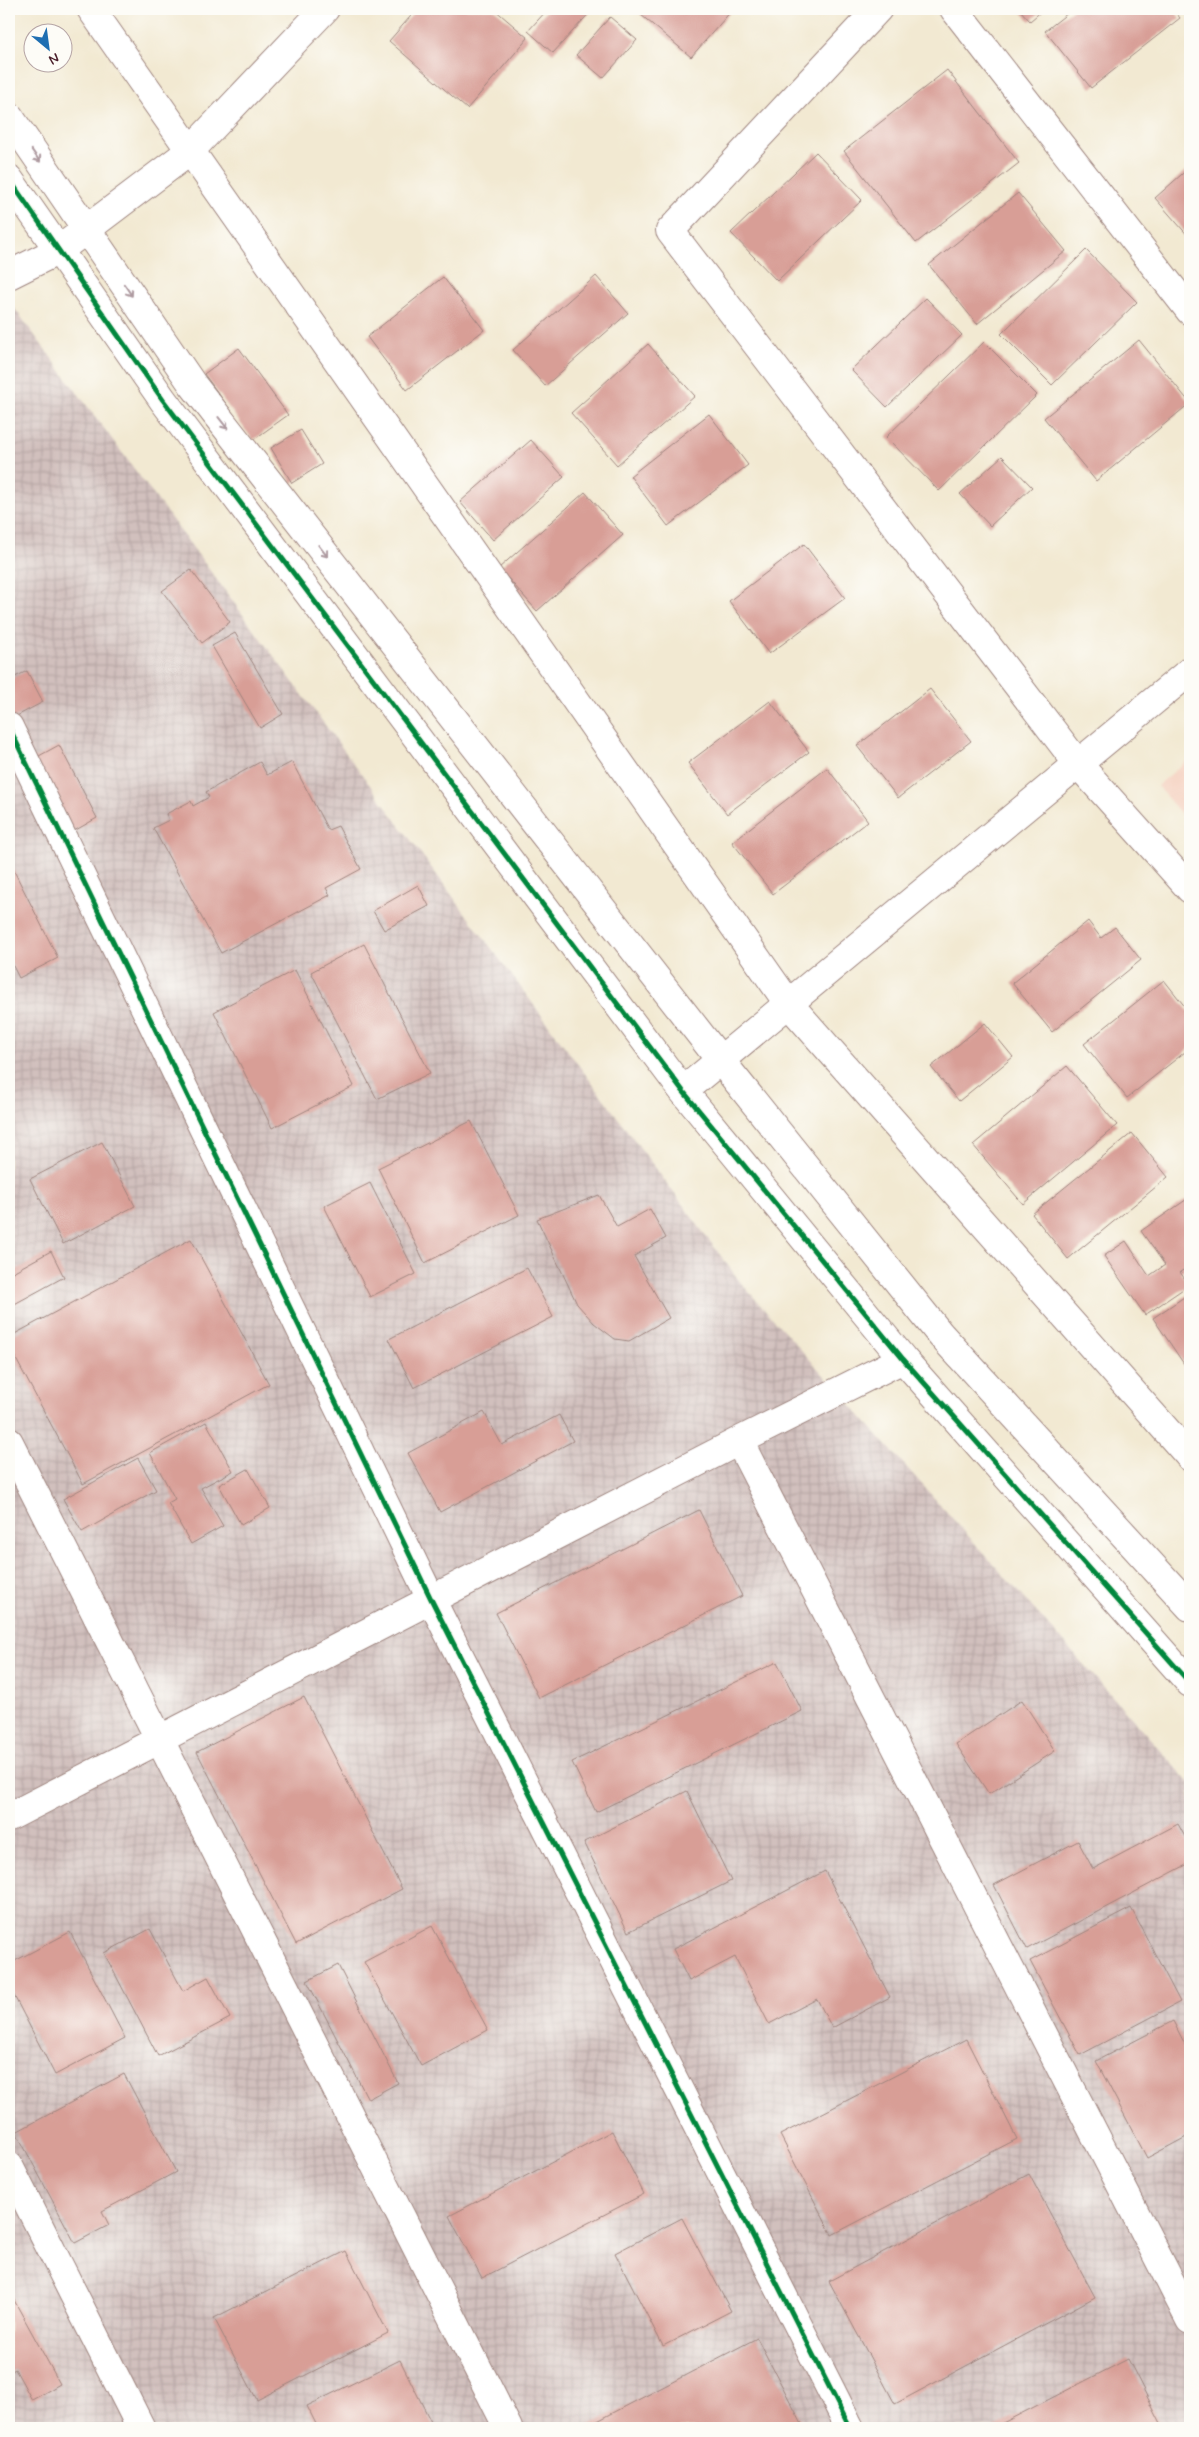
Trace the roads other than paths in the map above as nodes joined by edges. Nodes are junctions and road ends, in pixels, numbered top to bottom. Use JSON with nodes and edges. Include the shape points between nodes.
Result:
{"nodes":[{"id":1,"x":91,"y":9,"type":"edge"},
{"id":2,"x":324,"y":9,"type":"edge"},
{"id":3,"x":878,"y":9,"type":"edge"},
{"id":4,"x":954,"y":9,"type":"edge"},
{"id":5,"x":9,"y":116,"type":"edge"},
{"id":6,"x":190,"y":151,"type":"junction"},
{"id":7,"x":9,"y":178,"type":"edge"},
{"id":8,"x":87,"y":229,"type":"junction"},
{"id":9,"x":59,"y":250,"type":"junction"},
{"id":10,"x":9,"y":276,"type":"edge"},
{"id":11,"x":1190,"y":311,"type":"edge"},
{"id":12,"x":1190,"y":672,"type":"edge"},
{"id":13,"x":9,"y":727,"type":"edge"},
{"id":14,"x":1078,"y":764,"type":"junction"},
{"id":15,"x":1190,"y":889,"type":"edge"},
{"id":16,"x":788,"y":1003,"type":"junction"},
{"id":17,"x":722,"y":1061,"type":"junction"},
{"id":18,"x":683,"y":1091,"type":"junction"},
{"id":19,"x":902,"y":1359,"type":"junction"},
{"id":20,"x":738,"y":1440,"type":"junction"},
{"id":21,"x":9,"y":1442,"type":"edge"},
{"id":22,"x":1190,"y":1457,"type":"edge"},
{"id":23,"x":431,"y":1599,"type":"junction"},
{"id":24,"x":1190,"y":1607,"type":"edge"},
{"id":25,"x":1190,"y":1683,"type":"edge"},
{"id":26,"x":160,"y":1739,"type":"junction"},
{"id":27,"x":9,"y":1817,"type":"edge"},
{"id":28,"x":9,"y":2166,"type":"edge"},
{"id":29,"x":1190,"y":2320,"type":"edge"},
{"id":30,"x":141,"y":2428,"type":"edge"},
{"id":31,"x":508,"y":2428,"type":"edge"},
{"id":32,"x":850,"y":2428,"type":"edge"}],
"edges":[{"from":1,"to":6,"type":"street"},
{"from":2,"to":6,"type":"street"},
{"from":3,"to":14,"type":"street","via":[[670,231]]},
{"from":4,"to":11,"type":"street"},
{"from":5,"to":8,"type":"street","one_way":true},
{"from":6,"to":8,"type":"street"},
{"from":6,"to":16,"type":"street"},
{"from":7,"to":9,"type":"street"},
{"from":8,"to":9,"type":"street"},
{"from":8,"to":17,"type":"street","one_way":true,"via":[[193,385]]},
{"from":9,"to":10,"type":"street"},
{"from":9,"to":18,"type":"street","via":[[163,400]]},
{"from":12,"to":14,"type":"street"},
{"from":13,"to":23,"type":"street"},
{"from":14,"to":15,"type":"street"},
{"from":14,"to":16,"type":"street"},
{"from":16,"to":17,"type":"street"},
{"from":16,"to":22,"type":"street"},
{"from":17,"to":18,"type":"street"},
{"from":17,"to":24,"type":"street","via":[[940,1334]]},
{"from":18,"to":19,"type":"street"},
{"from":19,"to":20,"type":"street"},
{"from":19,"to":25,"type":"street"},
{"from":20,"to":23,"type":"street"},
{"from":20,"to":29,"type":"street"},
{"from":21,"to":26,"type":"street"},
{"from":23,"to":26,"type":"street"},
{"from":23,"to":32,"type":"street"},
{"from":26,"to":27,"type":"street"},
{"from":26,"to":31,"type":"street"},
{"from":28,"to":30,"type":"street"}]}
